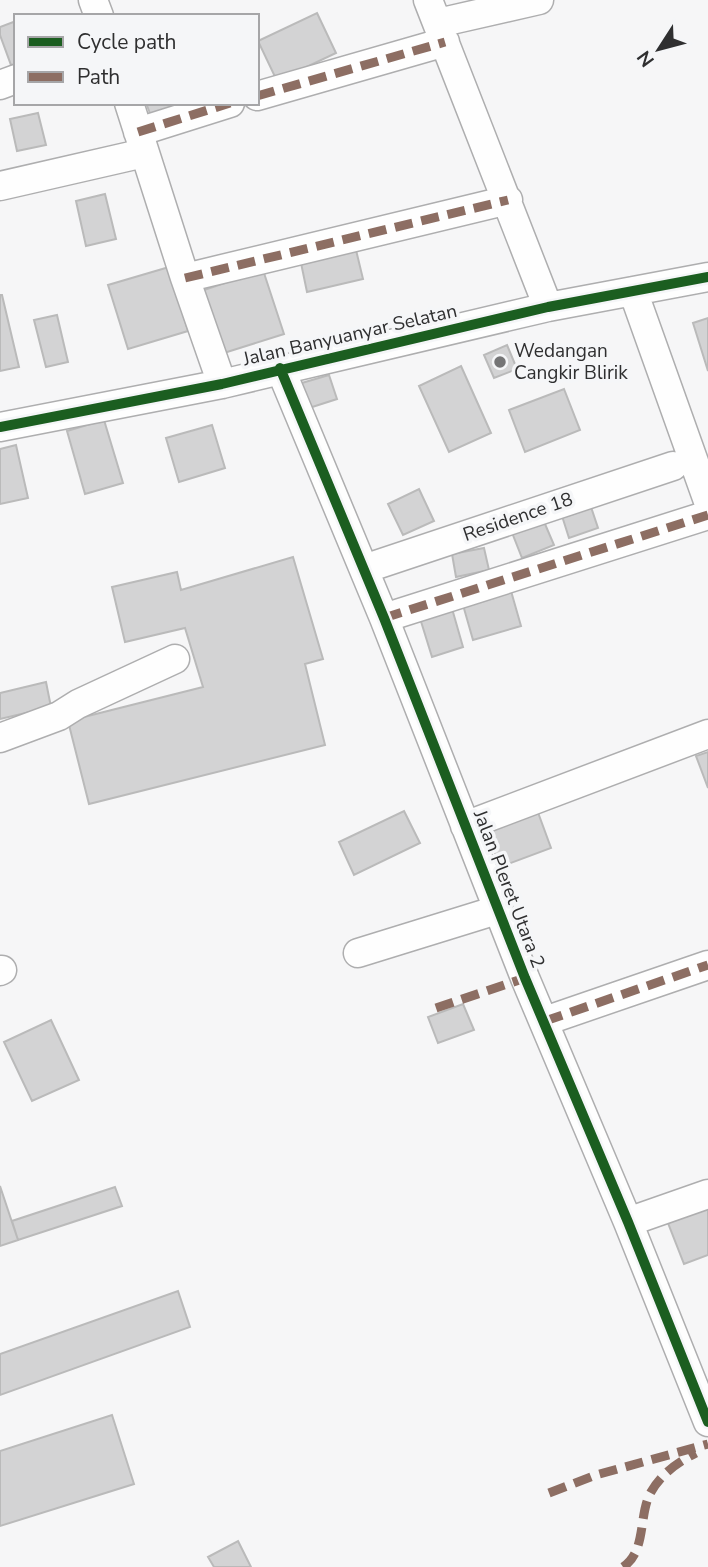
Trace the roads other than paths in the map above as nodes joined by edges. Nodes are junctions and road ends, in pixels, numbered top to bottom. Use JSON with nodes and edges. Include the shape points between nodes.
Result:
{"nodes":[{"id":1,"x":539,"y":0,"type":"edge"},
{"id":2,"x":437,"y":22,"type":"edge"},
{"id":3,"x":259,"y":95,"type":"edge"},
{"id":4,"x":130,"y":105,"type":"edge"},
{"id":5,"x":226,"y":105,"type":"edge"},
{"id":6,"x":141,"y":143,"type":"junction"},
{"id":7,"x":0,"y":186,"type":"edge"},
{"id":8,"x":508,"y":200,"type":"junction"},
{"id":9,"x":708,"y":277,"type":"edge"},
{"id":10,"x":185,"y":278,"type":"junction"},
{"id":11,"x":633,"y":291,"type":"junction"},
{"id":12,"x":548,"y":307,"type":"junction"},
{"id":13,"x":280,"y":368,"type":"junction"},
{"id":14,"x":222,"y":384,"type":"junction"},
{"id":15,"x":0,"y":427,"type":"edge"},
{"id":16,"x":692,"y":461,"type":"edge"},
{"id":17,"x":708,"y":500,"type":"edge"},
{"id":18,"x":708,"y":515,"type":"edge"},
{"id":19,"x":364,"y":569,"type":"junction"},
{"id":20,"x":384,"y":618,"type":"junction"},
{"id":21,"x":176,"y":659,"type":"dead end"},
{"id":22,"x":708,"y":734,"type":"edge"},
{"id":23,"x":0,"y":738,"type":"edge"},
{"id":24,"x":465,"y":826,"type":"junction"},
{"id":25,"x":497,"y":910,"type":"junction"},
{"id":26,"x":358,"y":953,"type":"dead end"},
{"id":27,"x":708,"y":965,"type":"edge"},
{"id":28,"x":545,"y":1021,"type":"junction"},
{"id":29,"x":708,"y":1194,"type":"edge"},
{"id":30,"x":628,"y":1222,"type":"junction"},
{"id":31,"x":708,"y":1422,"type":"edge"}],
"edges":[{"from":1,"to":2,"type":"street"},
{"from":2,"to":3,"type":"street"},
{"from":2,"to":8,"type":"street"},
{"from":4,"to":6,"type":"street"},
{"from":5,"to":6,"type":"street"},
{"from":6,"to":7,"type":"street"},
{"from":6,"to":10,"type":"street"},
{"from":8,"to":10,"type":"street"},
{"from":8,"to":12,"type":"street"},
{"from":9,"to":11,"type":"street","name":"Jalan Banyuanyar Selatan"},
{"from":10,"to":14,"type":"street"},
{"from":11,"to":12,"type":"street","name":"Jalan Banyuanyar Selatan"},
{"from":11,"to":16,"type":"street"},
{"from":12,"to":13,"type":"street","name":"Jalan Banyuanyar Selatan"},
{"from":13,"to":14,"type":"street","name":"Jalan Banyuanyar Selatan"},
{"from":13,"to":19,"type":"street","name":"Jalan Pleret Utara 2"},
{"from":14,"to":15,"type":"street","name":"Jalan Banyuanyar Selatan"},
{"from":16,"to":17,"type":"street"},
{"from":16,"to":19,"type":"street","name":"Residence 18"},
{"from":18,"to":20,"type":"street"},
{"from":19,"to":20,"type":"street","name":"Jalan Pleret Utara 2"},
{"from":20,"to":24,"type":"street","name":"Jalan Pleret Utara 2"},
{"from":21,"to":23,"type":"street","via":[[60,716]]},
{"from":22,"to":24,"type":"street"},
{"from":24,"to":25,"type":"street","name":"Jalan Pleret Utara 2"},
{"from":25,"to":26,"type":"street"},
{"from":25,"to":28,"type":"street","name":"Jalan Pleret Utara 2"},
{"from":27,"to":28,"type":"street"},
{"from":28,"to":30,"type":"street","name":"Jalan Pleret Utara 2"},
{"from":29,"to":30,"type":"street"},
{"from":30,"to":31,"type":"street","name":"Jalan Pleret Utara 2"}]}
